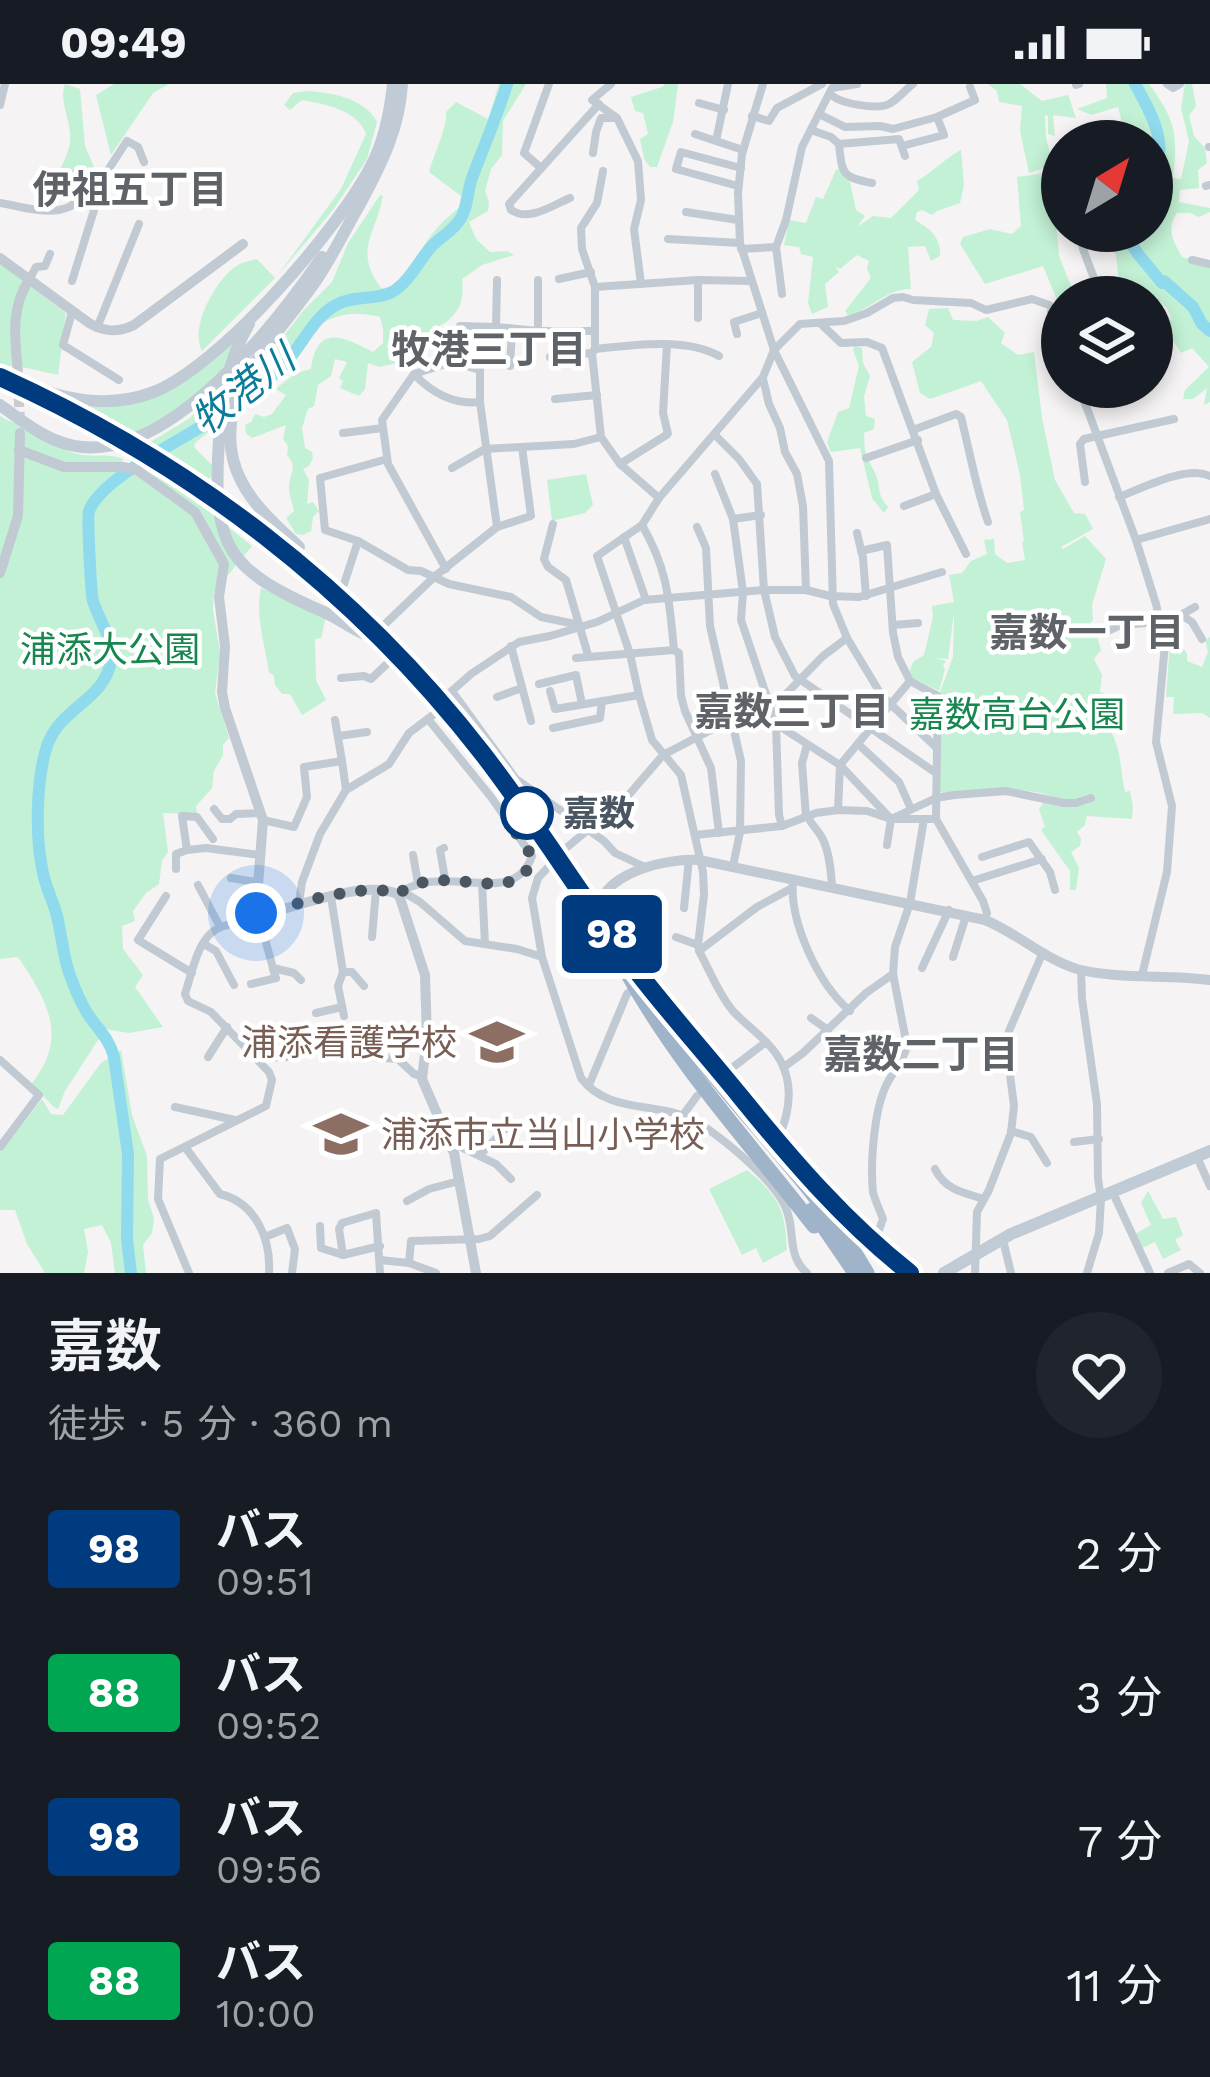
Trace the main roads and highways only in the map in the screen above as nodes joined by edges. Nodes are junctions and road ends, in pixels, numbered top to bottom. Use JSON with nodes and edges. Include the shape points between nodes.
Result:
{"nodes":[{"id":1,"x":397,"y":84,"type":"edge"},
{"id":2,"x":358,"y":207,"type":"junction"},
{"id":3,"x":263,"y":304,"type":"junction"},
{"id":4,"x":5,"y":379,"type":"edge"},
{"id":5,"x":0,"y":405,"type":"edge"},
{"id":6,"x":69,"y":415,"type":"junction"},
{"id":7,"x":292,"y":555,"type":"junction"},
{"id":8,"x":365,"y":634,"type":"junction"},
{"id":9,"x":441,"y":705,"type":"junction"},
{"id":10,"x":466,"y":733,"type":"junction"},
{"id":11,"x":634,"y":978,"type":"junction"},
{"id":12,"x":748,"y":1125,"type":"junction"},
{"id":13,"x":1203,"y":1154,"type":"edge"},
{"id":14,"x":850,"y":1273,"type":"edge"},
{"id":15,"x":872,"y":1273,"type":"edge"},
{"id":16,"x":944,"y":1273,"type":"edge"}],
"edges":[{"from":1,"to":2,"type":"main road","via":[[391,142]]},
{"from":1,"to":3,"type":"main road","via":[[363,180]]},
{"from":2,"to":5,"type":"main road","via":[[257,342],[152,430],[80,447],[45,436]]},
{"from":2,"to":7,"type":"main road","via":[[317,280],[245,377],[230,421],[237,471]]},
{"from":3,"to":4,"type":"main road","via":[[188,374],[135,398],[68,398]]},
{"from":3,"to":8,"type":"main road","via":[[230,361],[222,401],[220,521],[245,568]]},
{"from":4,"to":6,"type":"highway"},
{"from":6,"to":7,"type":"highway"},
{"from":6,"to":7,"type":"highway","via":[[270,530]]},
{"from":7,"to":8,"type":"highway"},
{"from":7,"to":9,"type":"highway","via":[[382,628]]},
{"from":7,"to":10,"type":"highway","via":[[377,633]]},
{"from":8,"to":9,"type":"highway"},
{"from":9,"to":10,"type":"highway","via":[[458,713]]},
{"from":9,"to":11,"type":"highway"},
{"from":10,"to":11,"type":"highway","via":[[565,857]]},
{"from":11,"to":12,"type":"highway","via":[[705,1080]]},
{"from":11,"to":14,"type":"highway","via":[[695,1080]]},
{"from":11,"to":15,"type":"highway","via":[[812,1182]]},
{"from":12,"to":14,"type":"highway"},
{"from":12,"to":15,"type":"highway"},
{"from":13,"to":16,"type":"main road","via":[[1002,1238]]}]}
